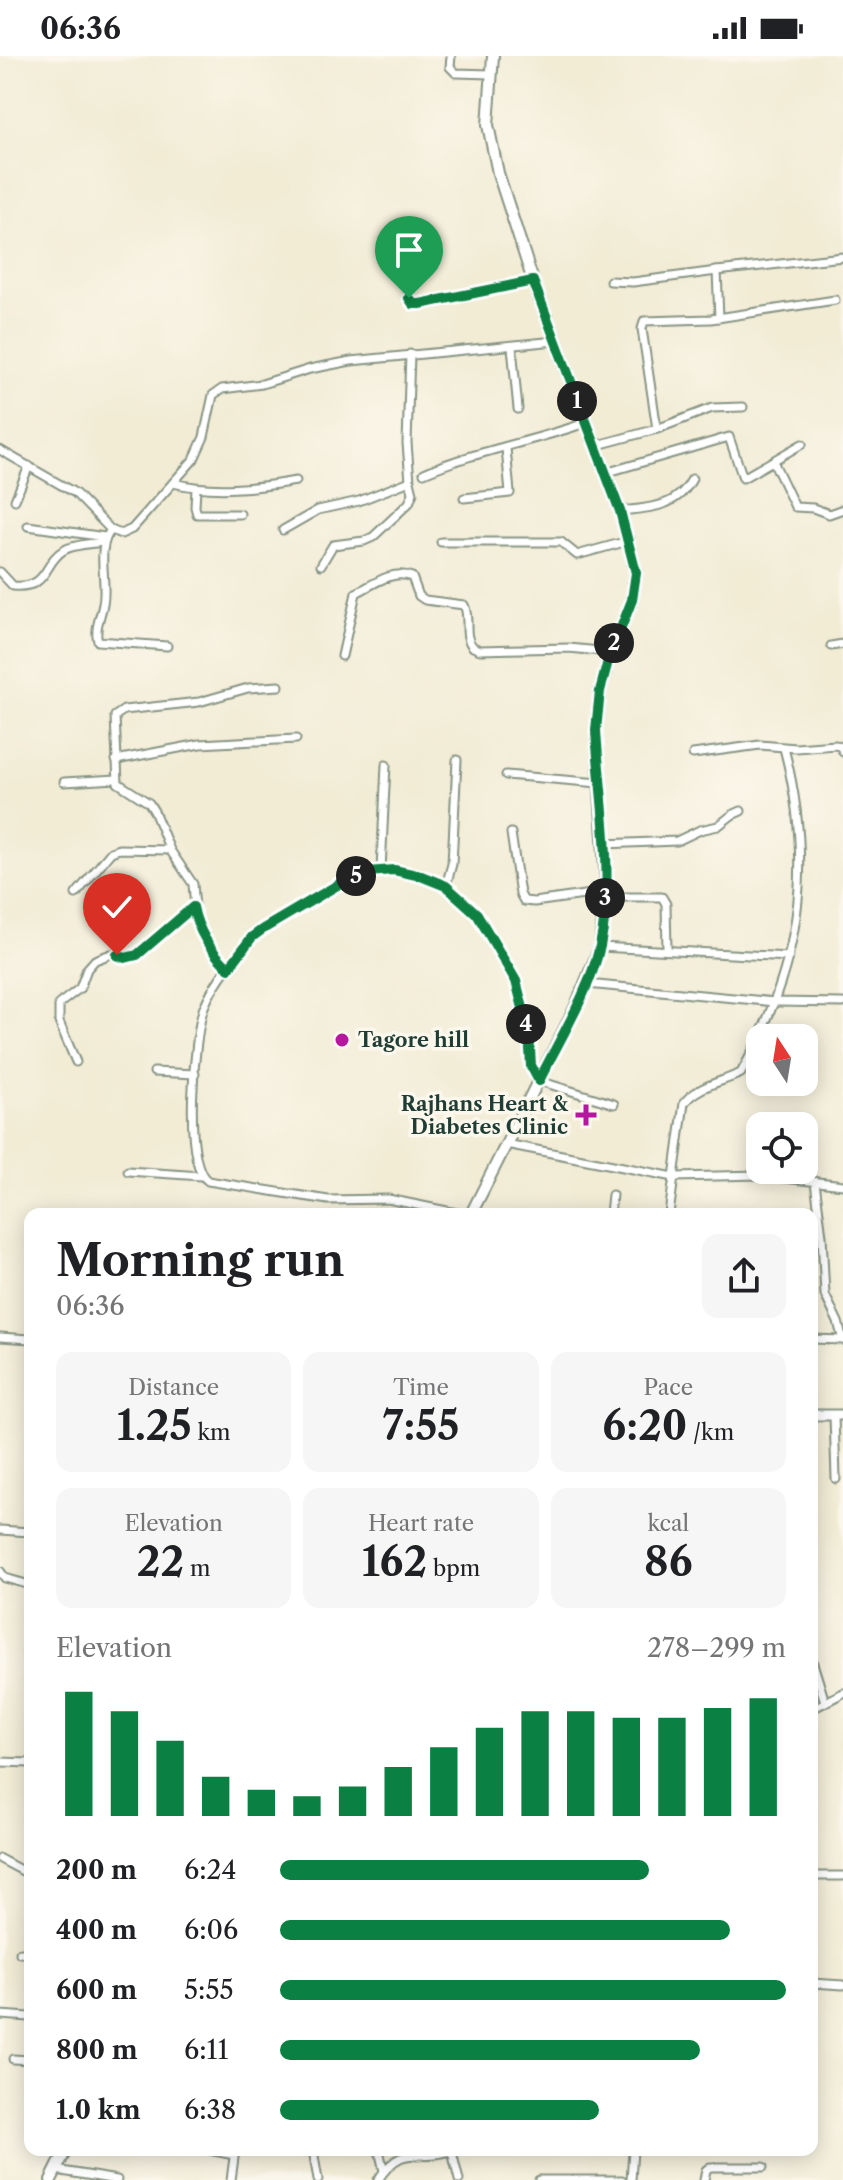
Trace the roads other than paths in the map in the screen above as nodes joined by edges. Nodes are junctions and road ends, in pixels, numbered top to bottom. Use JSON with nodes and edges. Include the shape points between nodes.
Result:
{"nodes":[{"id":1,"x":451,"y":56,"type":"edge"},
{"id":2,"x":493,"y":56,"type":"edge"},
{"id":3,"x":491,"y":74,"type":"junction"},
{"id":4,"x":843,"y":257,"type":"edge"},
{"id":5,"x":408,"y":264,"type":"dead end"},
{"id":6,"x":717,"y":271,"type":"junction"},
{"id":7,"x":533,"y":281,"type":"junction"},
{"id":8,"x":610,"y":281,"type":"dead end"},
{"id":9,"x":835,"y":300,"type":"dead end"},
{"id":10,"x":719,"y":318,"type":"junction"},
{"id":11,"x":556,"y":341,"type":"junction"},
{"id":12,"x":512,"y":347,"type":"junction"},
{"id":13,"x":410,"y":354,"type":"junction"},
{"id":14,"x":743,"y":407,"type":"dead end"},
{"id":15,"x":518,"y":409,"type":"dead end"},
{"id":16,"x":585,"y":423,"type":"junction"},
{"id":17,"x":657,"y":429,"type":"junction"},
{"id":18,"x":802,"y":444,"type":"dead end"},
{"id":19,"x":594,"y":446,"type":"junction"},
{"id":20,"x":506,"y":448,"type":"junction"},
{"id":21,"x":0,"y":450,"type":"edge"},
{"id":22,"x":773,"y":461,"type":"junction"},
{"id":23,"x":29,"y":466,"type":"junction"},
{"id":24,"x":424,"y":473,"type":"dead end"},
{"id":25,"x":605,"y":473,"type":"junction"},
{"id":26,"x":692,"y":479,"type":"dead end"},
{"id":27,"x":296,"y":481,"type":"dead end"},
{"id":28,"x":410,"y":481,"type":"junction"},
{"id":29,"x":173,"y":483,"type":"junction"},
{"id":30,"x":196,"y":488,"type":"junction"},
{"id":31,"x":464,"y":498,"type":"dead end"},
{"id":32,"x":15,"y":500,"type":"dead end"},
{"id":33,"x":843,"y":509,"type":"edge"},
{"id":34,"x":620,"y":511,"type":"junction"},
{"id":35,"x":240,"y":514,"type":"dead end"},
{"id":36,"x":28,"y":526,"type":"dead end"},
{"id":37,"x":283,"y":530,"type":"dead end"},
{"id":38,"x":107,"y":536,"type":"junction"},
{"id":39,"x":628,"y":541,"type":"junction"},
{"id":40,"x":441,"y":542,"type":"dead end"},
{"id":41,"x":321,"y":565,"type":"dead end"},
{"id":42,"x":0,"y":572,"type":"edge"},
{"id":43,"x":843,"y":644,"type":"edge"},
{"id":44,"x":167,"y":646,"type":"dead end"},
{"id":45,"x":831,"y":646,"type":"dead end"},
{"id":46,"x":610,"y":652,"type":"junction"},
{"id":47,"x":342,"y":656,"type":"dead end"},
{"id":48,"x":279,"y":686,"type":"dead end"},
{"id":49,"x":296,"y":739,"type":"dead end"},
{"id":50,"x":784,"y":748,"type":"junction"},
{"id":51,"x":843,"y":752,"type":"edge"},
{"id":52,"x":693,"y":754,"type":"dead end"},
{"id":53,"x":116,"y":760,"type":"junction"},
{"id":54,"x":457,"y":760,"type":"dead end"},
{"id":55,"x":386,"y":765,"type":"dead end"},
{"id":56,"x":506,"y":775,"type":"dead end"},
{"id":57,"x":117,"y":779,"type":"junction"},
{"id":58,"x":64,"y":782,"type":"dead end"},
{"id":59,"x":599,"y":783,"type":"junction"},
{"id":60,"x":741,"y":811,"type":"dead end"},
{"id":61,"x":511,"y":833,"type":"dead end"},
{"id":62,"x":604,"y":844,"type":"junction"},
{"id":63,"x":170,"y":850,"type":"junction"},
{"id":64,"x":381,"y":870,"type":"junction"},
{"id":65,"x":446,"y":886,"type":"junction"},
{"id":66,"x":76,"y":894,"type":"dead end"},
{"id":67,"x":606,"y":894,"type":"junction"},
{"id":68,"x":193,"y":907,"type":"junction"},
{"id":69,"x":600,"y":947,"type":"junction"},
{"id":70,"x":667,"y":949,"type":"junction"},
{"id":71,"x":789,"y":957,"type":"junction"},
{"id":72,"x":229,"y":968,"type":"junction"},
{"id":73,"x":587,"y":984,"type":"junction"},
{"id":74,"x":775,"y":1002,"type":"junction"},
{"id":75,"x":843,"y":1003,"type":"edge"},
{"id":76,"x":76,"y":1062,"type":"dead end"},
{"id":77,"x":154,"y":1072,"type":"dead end"},
{"id":78,"x":195,"y":1074,"type":"junction"},
{"id":79,"x":539,"y":1081,"type":"junction"},
{"id":80,"x":614,"y":1104,"type":"dead end"},
{"id":81,"x":506,"y":1144,"type":"junction"},
{"id":82,"x":128,"y":1171,"type":"dead end"},
{"id":83,"x":746,"y":1175,"type":"edge"},
{"id":84,"x":201,"y":1176,"type":"junction"},
{"id":85,"x":674,"y":1177,"type":"junction"},
{"id":86,"x":818,"y":1182,"type":"edge"},
{"id":87,"x":815,"y":1184,"type":"edge"},
{"id":88,"x":843,"y":1185,"type":"edge"},
{"id":89,"x":612,"y":1195,"type":"dead end"},
{"id":90,"x":432,"y":1208,"type":"edge"},
{"id":91,"x":474,"y":1208,"type":"edge"},
{"id":92,"x":611,"y":1208,"type":"edge"},
{"id":93,"x":670,"y":1208,"type":"edge"},
{"id":94,"x":0,"y":1337,"type":"edge"},
{"id":95,"x":24,"y":1339,"type":"edge"},
{"id":96,"x":818,"y":1339,"type":"edge"},
{"id":97,"x":843,"y":1340,"type":"edge"},
{"id":98,"x":818,"y":1415,"type":"edge"},
{"id":99,"x":839,"y":1415,"type":"edge"},
{"id":100,"x":836,"y":1479,"type":"dead end"},
{"id":101,"x":0,"y":1530,"type":"edge"},
{"id":102,"x":24,"y":1532,"type":"edge"},
{"id":103,"x":0,"y":1571,"type":"edge"},
{"id":104,"x":24,"y":1583,"type":"edge"},
{"id":105,"x":818,"y":1679,"type":"edge"},
{"id":106,"x":843,"y":1693,"type":"edge"},
{"id":107,"x":825,"y":1702,"type":"junction"},
{"id":108,"x":818,"y":1706,"type":"edge"},
{"id":109,"x":0,"y":1762,"type":"edge"},
{"id":110,"x":24,"y":1763,"type":"edge"},
{"id":111,"x":0,"y":1859,"type":"edge"},
{"id":112,"x":24,"y":1872,"type":"edge"},
{"id":113,"x":818,"y":1876,"type":"edge"},
{"id":114,"x":843,"y":1876,"type":"edge"},
{"id":115,"x":20,"y":1953,"type":"dead end"},
{"id":116,"x":24,"y":1953,"type":"edge"},
{"id":117,"x":818,"y":1983,"type":"edge"},
{"id":118,"x":843,"y":1985,"type":"edge"},
{"id":119,"x":0,"y":2015,"type":"edge"},
{"id":120,"x":24,"y":2017,"type":"edge"},
{"id":121,"x":13,"y":2059,"type":"dead end"},
{"id":122,"x":24,"y":2060,"type":"edge"},
{"id":123,"x":63,"y":2156,"type":"edge"},
{"id":124,"x":234,"y":2156,"type":"edge"},
{"id":125,"x":314,"y":2156,"type":"edge"},
{"id":126,"x":380,"y":2156,"type":"edge"},
{"id":127,"x":403,"y":2156,"type":"edge"},
{"id":128,"x":454,"y":2156,"type":"edge"},
{"id":129,"x":633,"y":2156,"type":"edge"},
{"id":130,"x":763,"y":2167,"type":"dead end"},
{"id":131,"x":384,"y":2171,"type":"junction"},
{"id":132,"x":54,"y":2175,"type":"edge"},
{"id":133,"x":108,"y":2179,"type":"edge"},
{"id":134,"x":117,"y":2180,"type":"edge"},
{"id":135,"x":231,"y":2180,"type":"edge"},
{"id":136,"x":318,"y":2180,"type":"edge"},
{"id":137,"x":378,"y":2180,"type":"edge"},
{"id":138,"x":459,"y":2180,"type":"edge"},
{"id":139,"x":539,"y":2180,"type":"edge"},
{"id":140,"x":622,"y":2180,"type":"edge"},
{"id":141,"x":631,"y":2180,"type":"edge"},
{"id":142,"x":704,"y":2180,"type":"edge"}],
"edges":[{"from":1,"to":3,"type":"street","via":[[450,67],[456,73]]},
{"from":2,"to":3,"type":"main road"},
{"from":3,"to":7,"type":"main road","via":[[491,140]]},
{"from":4,"to":6,"type":"street"},
{"from":5,"to":7,"type":"street","via":[[409,298],[416,304]]},
{"from":6,"to":8,"type":"street"},
{"from":6,"to":10,"type":"street"},
{"from":7,"to":11,"type":"main road"},
{"from":9,"to":10,"type":"street"},
{"from":10,"to":17,"type":"street","via":[[642,323]]},
{"from":11,"to":12,"type":"street"},
{"from":11,"to":16,"type":"main road"},
{"from":12,"to":13,"type":"street"},
{"from":12,"to":15,"type":"street"},
{"from":13,"to":28,"type":"street"},
{"from":13,"to":29,"type":"street","via":[[321,366],[262,384],[222,389],[213,395],[200,447]]},
{"from":14,"to":17,"type":"street","via":[[712,408]]},
{"from":16,"to":19,"type":"main road"},
{"from":16,"to":20,"type":"street"},
{"from":17,"to":19,"type":"street"},
{"from":18,"to":22,"type":"street"},
{"from":19,"to":25,"type":"main road"},
{"from":20,"to":24,"type":"street"},
{"from":20,"to":31,"type":"street","via":[[510,493]]},
{"from":21,"to":23,"type":"street"},
{"from":22,"to":25,"type":"street","via":[[742,477],[729,437]]},
{"from":22,"to":33,"type":"street","via":[[795,507],[829,514]]},
{"from":23,"to":32,"type":"street"},
{"from":23,"to":38,"type":"street","via":[[75,493]]},
{"from":25,"to":34,"type":"main road"},
{"from":26,"to":34,"type":"street","via":[[668,504]]},
{"from":27,"to":30,"type":"street","via":[[255,488]]},
{"from":28,"to":37,"type":"street","via":[[318,510]]},
{"from":28,"to":41,"type":"street","via":[[409,503],[368,540],[333,545]]},
{"from":29,"to":30,"type":"street"},
{"from":29,"to":38,"type":"street","via":[[132,529]]},
{"from":30,"to":35,"type":"street","via":[[197,514]]},
{"from":34,"to":39,"type":"main road"},
{"from":36,"to":38,"type":"street"},
{"from":38,"to":42,"type":"street","via":[[65,549],[42,579],[21,587]]},
{"from":38,"to":44,"type":"street","via":[[98,641]]},
{"from":39,"to":40,"type":"street","via":[[580,555],[561,542]]},
{"from":39,"to":46,"type":"main road","via":[[635,587]]},
{"from":43,"to":45,"type":"street"},
{"from":46,"to":47,"type":"street","via":[[480,650],[467,637],[464,605],[425,600],[405,574],[381,578],[356,593]]},
{"from":46,"to":59,"type":"main road","via":[[596,719]]},
{"from":48,"to":53,"type":"street","via":[[119,712],[114,723]]},
{"from":49,"to":53,"type":"street","via":[[200,744]]},
{"from":50,"to":51,"type":"street","via":[[836,745]]},
{"from":50,"to":52,"type":"street","via":[[760,745]]},
{"from":50,"to":71,"type":"street","via":[[794,789],[801,870]]},
{"from":53,"to":57,"type":"street"},
{"from":54,"to":65,"type":"street","via":[[452,864]]},
{"from":55,"to":64,"type":"street"},
{"from":56,"to":59,"type":"street"},
{"from":57,"to":58,"type":"street"},
{"from":57,"to":63,"type":"street","via":[[149,803]]},
{"from":59,"to":62,"type":"main road"},
{"from":60,"to":62,"type":"street","via":[[677,841]]},
{"from":61,"to":67,"type":"street","via":[[524,901]]},
{"from":62,"to":67,"type":"main road"},
{"from":63,"to":66,"type":"street","via":[[111,852]]},
{"from":63,"to":68,"type":"street","via":[[193,884]]},
{"from":64,"to":65,"type":"street"},
{"from":64,"to":72,"type":"street","via":[[346,880],[263,929]]},
{"from":65,"to":79,"type":"street","via":[[477,914],[516,981],[529,1031],[531,1066]]},
{"from":67,"to":69,"type":"main road"},
{"from":67,"to":70,"type":"street","via":[[662,897]]},
{"from":68,"to":72,"type":"street","via":[[212,950]]},
{"from":68,"to":76,"type":"street","via":[[137,955],[111,954],[95,960],[80,988],[59,1004],[59,1022]]},
{"from":69,"to":70,"type":"street"},
{"from":69,"to":73,"type":"main road"},
{"from":70,"to":71,"type":"street"},
{"from":71,"to":74,"type":"street"},
{"from":72,"to":78,"type":"street","via":[[203,1009]]},
{"from":73,"to":74,"type":"street"},
{"from":73,"to":79,"type":"main road"},
{"from":74,"to":75,"type":"street"},
{"from":74,"to":85,"type":"street","via":[[741,1073],[686,1101]]},
{"from":77,"to":78,"type":"street"},
{"from":78,"to":84,"type":"street","via":[[192,1128]]},
{"from":79,"to":80,"type":"street"},
{"from":79,"to":81,"type":"main road"},
{"from":81,"to":85,"type":"street"},
{"from":81,"to":91,"type":"main road"},
{"from":82,"to":84,"type":"street"},
{"from":83,"to":85,"type":"street"},
{"from":84,"to":90,"type":"street","via":[[328,1200],[388,1199]]},
{"from":85,"to":93,"type":"street"},
{"from":86,"to":88,"type":"street"},
{"from":87,"to":97,"type":"street","via":[[825,1295]]},
{"from":89,"to":92,"type":"street"},
{"from":94,"to":95,"type":"street"},
{"from":96,"to":97,"type":"street"},
{"from":98,"to":99,"type":"street"},
{"from":99,"to":100,"type":"street"},
{"from":101,"to":102,"type":"street"},
{"from":103,"to":104,"type":"street"},
{"from":105,"to":107,"type":"street"},
{"from":106,"to":107,"type":"street"},
{"from":107,"to":108,"type":"street"},
{"from":109,"to":110,"type":"street"},
{"from":111,"to":112,"type":"street"},
{"from":113,"to":114,"type":"street"},
{"from":115,"to":116,"type":"street"},
{"from":117,"to":118,"type":"street"},
{"from":119,"to":120,"type":"street"},
{"from":121,"to":122,"type":"street"},
{"from":123,"to":132,"type":"main road"},
{"from":124,"to":135,"type":"street"},
{"from":125,"to":136,"type":"street"},
{"from":126,"to":131,"type":"street"},
{"from":127,"to":131,"type":"street"},
{"from":128,"to":138,"type":"street"},
{"from":129,"to":141,"type":"street"},
{"from":130,"to":142,"type":"street","via":[[710,2167]]},
{"from":131,"to":137,"type":"street"},
{"from":132,"to":133,"type":"street"},
{"from":133,"to":134,"type":"street"},
{"from":139,"to":140,"type":"street"}]}
